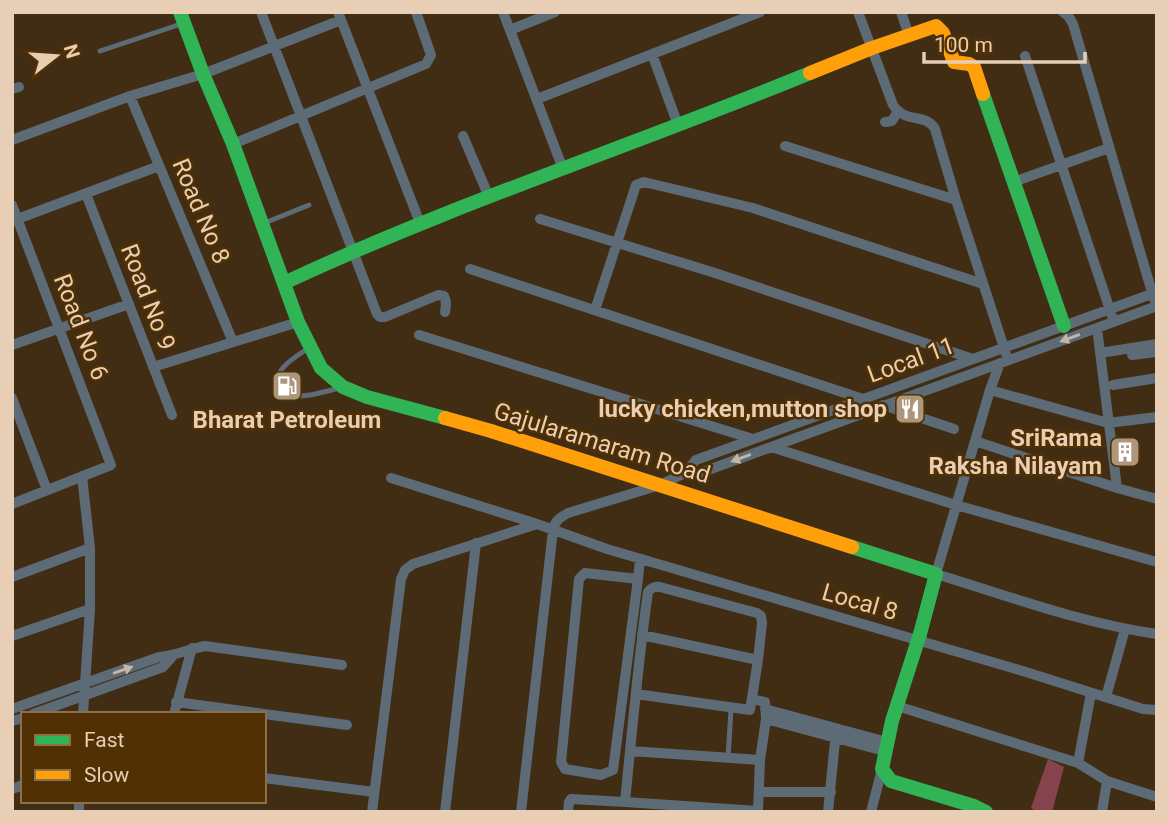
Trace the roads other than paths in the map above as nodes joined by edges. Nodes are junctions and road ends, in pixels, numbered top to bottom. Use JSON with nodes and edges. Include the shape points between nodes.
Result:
{"nodes":[{"id":1,"x":261,"y":12,"type":"edge"},
{"id":2,"x":416,"y":12,"type":"edge"},
{"id":3,"x":503,"y":12,"type":"edge"},
{"id":4,"x":555,"y":12,"type":"edge"},
{"id":5,"x":760,"y":12,"type":"edge"},
{"id":6,"x":858,"y":12,"type":"edge"},
{"id":7,"x":901,"y":12,"type":"edge"},
{"id":8,"x":1063,"y":12,"type":"edge"},
{"id":9,"x":339,"y":16,"type":"edge"},
{"id":10,"x":182,"y":18,"type":"edge"},
{"id":11,"x":730,"y":18,"type":"edge"},
{"id":12,"x":510,"y":30,"type":"junction"},
{"id":13,"x":909,"y":35,"type":"junction"},
{"id":14,"x":274,"y":46,"type":"junction"},
{"id":15,"x":872,"y":48,"type":"junction"},
{"id":16,"x":100,"y":51,"type":"dead end"},
{"id":17,"x":652,"y":54,"type":"junction"},
{"id":18,"x":1025,"y":56,"type":"dead end"},
{"id":19,"x":203,"y":74,"type":"junction"},
{"id":20,"x":368,"y":89,"type":"junction"},
{"id":21,"x":130,"y":96,"type":"junction"},
{"id":22,"x":537,"y":99,"type":"junction"},
{"id":23,"x":898,"y":111,"type":"junction"},
{"id":24,"x":300,"y":116,"type":"junction"},
{"id":25,"x":884,"y":122,"type":"dead end"},
{"id":26,"x":678,"y":125,"type":"junction"},
{"id":27,"x":463,"y":136,"type":"dead end"},
{"id":28,"x":12,"y":140,"type":"edge"},
{"id":29,"x":233,"y":144,"type":"junction"},
{"id":30,"x":785,"y":146,"type":"dead end"},
{"id":31,"x":1109,"y":148,"type":"junction"},
{"id":32,"x":1062,"y":165,"type":"junction"},
{"id":33,"x":159,"y":166,"type":"junction"},
{"id":34,"x":563,"y":169,"type":"junction"},
{"id":35,"x":1013,"y":182,"type":"junction"},
{"id":36,"x":86,"y":194,"type":"junction"},
{"id":37,"x":489,"y":197,"type":"junction"},
{"id":38,"x":956,"y":200,"type":"junction"},
{"id":39,"x":12,"y":205,"type":"edge"},
{"id":40,"x":309,"y":205,"type":"dead end"},
{"id":41,"x":540,"y":219,"type":"dead end"},
{"id":42,"x":15,"y":220,"type":"edge"},
{"id":43,"x":420,"y":223,"type":"junction"},
{"id":44,"x":262,"y":224,"type":"junction"},
{"id":45,"x":617,"y":244,"type":"junction"},
{"id":46,"x":352,"y":251,"type":"junction"},
{"id":47,"x":470,"y":269,"type":"dead end"},
{"id":48,"x":284,"y":283,"type":"junction"},
{"id":49,"x":982,"y":284,"type":"junction"},
{"id":50,"x":1154,"y":293,"type":"edge"},
{"id":51,"x":129,"y":304,"type":"junction"},
{"id":52,"x":1156,"y":307,"type":"edge"},
{"id":53,"x":595,"y":310,"type":"junction"},
{"id":54,"x":1109,"y":310,"type":"junction"},
{"id":55,"x":445,"y":313,"type":"dead end"},
{"id":56,"x":298,"y":322,"type":"junction"},
{"id":57,"x":1114,"y":322,"type":"junction"},
{"id":58,"x":1064,"y":326,"type":"junction"},
{"id":59,"x":1097,"y":328,"type":"junction"},
{"id":60,"x":59,"y":329,"type":"junction"},
{"id":61,"x":419,"y":335,"type":"dead end"},
{"id":62,"x":233,"y":342,"type":"junction"},
{"id":63,"x":1157,"y":344,"type":"edge"},
{"id":64,"x":12,"y":345,"type":"edge"},
{"id":65,"x":310,"y":346,"type":"junction"},
{"id":66,"x":1004,"y":348,"type":"junction"},
{"id":67,"x":1157,"y":352,"type":"edge"},
{"id":68,"x":1105,"y":356,"type":"junction"},
{"id":69,"x":973,"y":359,"type":"junction"},
{"id":70,"x":1004,"y":362,"type":"junction"},
{"id":71,"x":153,"y":367,"type":"junction"},
{"id":72,"x":1157,"y":378,"type":"edge"},
{"id":73,"x":1113,"y":385,"type":"dead end"},
{"id":74,"x":900,"y":386,"type":"junction"},
{"id":75,"x":343,"y":387,"type":"junction"},
{"id":76,"x":990,"y":390,"type":"junction"},
{"id":77,"x":12,"y":398,"type":"edge"},
{"id":78,"x":905,"y":398,"type":"junction"},
{"id":79,"x":863,"y":399,"type":"junction"},
{"id":80,"x":883,"y":405,"type":"junction"},
{"id":81,"x":172,"y":415,"type":"dead end"},
{"id":82,"x":1157,"y":417,"type":"edge"},
{"id":83,"x":16,"y":419,"type":"edge"},
{"id":84,"x":1108,"y":423,"type":"junction"},
{"id":85,"x":787,"y":427,"type":"junction"},
{"id":86,"x":954,"y":429,"type":"dead end"},
{"id":87,"x":753,"y":439,"type":"junction"},
{"id":88,"x":792,"y":439,"type":"junction"},
{"id":89,"x":975,"y":441,"type":"junction"},
{"id":90,"x":771,"y":447,"type":"junction"},
{"id":91,"x":685,"y":473,"type":"junction"},
{"id":92,"x":82,"y":476,"type":"junction"},
{"id":93,"x":391,"y":478,"type":"dead end"},
{"id":94,"x":660,"y":485,"type":"junction"},
{"id":95,"x":1117,"y":488,"type":"junction"},
{"id":96,"x":47,"y":489,"type":"junction"},
{"id":97,"x":1157,"y":499,"type":"edge"},
{"id":98,"x":12,"y":504,"type":"edge"},
{"id":99,"x":956,"y":505,"type":"junction"},
{"id":100,"x":537,"y":524,"type":"junction"},
{"id":101,"x":553,"y":530,"type":"junction"},
{"id":102,"x":476,"y":544,"type":"junction"},
{"id":103,"x":90,"y":548,"type":"junction"},
{"id":104,"x":640,"y":559,"type":"junction"},
{"id":105,"x":1157,"y":562,"type":"edge"},
{"id":106,"x":936,"y":574,"type":"junction"},
{"id":107,"x":12,"y":577,"type":"edge"},
{"id":108,"x":638,"y":579,"type":"junction"},
{"id":109,"x":90,"y":609,"type":"junction"},
{"id":110,"x":1125,"y":629,"type":"junction"},
{"id":111,"x":1157,"y":634,"type":"edge"},
{"id":112,"x":642,"y":635,"type":"junction"},
{"id":113,"x":12,"y":636,"type":"edge"},
{"id":114,"x":918,"y":641,"type":"junction"},
{"id":115,"x":192,"y":649,"type":"junction"},
{"id":116,"x":173,"y":656,"type":"junction"},
{"id":117,"x":758,"y":660,"type":"junction"},
{"id":118,"x":342,"y":665,"type":"dead end"},
{"id":119,"x":85,"y":683,"type":"junction"},
{"id":120,"x":1091,"y":693,"type":"junction"},
{"id":121,"x":636,"y":694,"type":"junction"},
{"id":122,"x":84,"y":695,"type":"junction"},
{"id":123,"x":1106,"y":698,"type":"junction"},
{"id":124,"x":752,"y":699,"type":"junction"},
{"id":125,"x":176,"y":702,"type":"junction"},
{"id":126,"x":897,"y":706,"type":"junction"},
{"id":127,"x":12,"y":709,"type":"edge"},
{"id":128,"x":731,"y":709,"type":"junction"},
{"id":129,"x":1157,"y":710,"type":"edge"},
{"id":130,"x":38,"y":712,"type":"edge"},
{"id":131,"x":83,"y":712,"type":"edge"},
{"id":132,"x":174,"y":712,"type":"edge"},
{"id":133,"x":249,"y":712,"type":"edge"},
{"id":134,"x":266,"y":714,"type":"edge"},
{"id":135,"x":766,"y":714,"type":"junction"},
{"id":136,"x":346,"y":725,"type":"dead end"},
{"id":137,"x":835,"y":733,"type":"junction"},
{"id":138,"x":885,"y":746,"type":"junction"},
{"id":139,"x":631,"y":751,"type":"junction"},
{"id":140,"x":727,"y":758,"type":"junction"},
{"id":141,"x":760,"y":760,"type":"junction"},
{"id":142,"x":1078,"y":763,"type":"junction"},
{"id":143,"x":882,"y":769,"type":"junction"},
{"id":144,"x":266,"y":778,"type":"edge"},
{"id":145,"x":1107,"y":781,"type":"junction"},
{"id":146,"x":374,"y":792,"type":"junction"},
{"id":147,"x":760,"y":792,"type":"junction"},
{"id":148,"x":831,"y":792,"type":"junction"},
{"id":149,"x":1157,"y":797,"type":"edge"},
{"id":150,"x":625,"y":802,"type":"junction"},
{"id":151,"x":372,"y":812,"type":"edge"},
{"id":152,"x":445,"y":812,"type":"edge"},
{"id":153,"x":521,"y":812,"type":"edge"},
{"id":154,"x":568,"y":812,"type":"edge"},
{"id":155,"x":758,"y":812,"type":"edge"},
{"id":156,"x":828,"y":812,"type":"edge"},
{"id":157,"x":871,"y":812,"type":"edge"},
{"id":158,"x":986,"y":812,"type":"edge"},
{"id":159,"x":1102,"y":812,"type":"edge"}],
"edges":[{"from":1,"to":14,"type":"street"},
{"from":2,"to":20,"type":"street","via":[[430,50],[429,60]]},
{"from":3,"to":12,"type":"street"},
{"from":4,"to":12,"type":"street"},
{"from":5,"to":11,"type":"street"},
{"from":6,"to":15,"type":"street"},
{"from":7,"to":13,"type":"street"},
{"from":8,"to":31,"type":"street","via":[[1073,24]]},
{"from":9,"to":14,"type":"street"},
{"from":9,"to":20,"type":"street"},
{"from":10,"to":16,"type":"lane"},
{"from":10,"to":19,"type":"main road","name":"Gajularamaram Road"},
{"from":11,"to":17,"type":"street"},
{"from":12,"to":22,"type":"street"},
{"from":13,"to":15,"type":"main road"},
{"from":13,"to":35,"type":"main road","via":[[936,26],[954,62],[974,66]]},
{"from":14,"to":19,"type":"street"},
{"from":14,"to":24,"type":"street"},
{"from":15,"to":23,"type":"street"},
{"from":15,"to":26,"type":"main road"},
{"from":17,"to":22,"type":"street"},
{"from":17,"to":26,"type":"street"},
{"from":18,"to":32,"type":"street"},
{"from":19,"to":21,"type":"street"},
{"from":19,"to":29,"type":"main road","name":"Gajularamaram Road"},
{"from":20,"to":24,"type":"street"},
{"from":20,"to":43,"type":"street"},
{"from":21,"to":28,"type":"street"},
{"from":21,"to":33,"type":"street","name":"Road No 8"},
{"from":22,"to":34,"type":"street"},
{"from":23,"to":25,"type":"street","via":[[892,121]]},
{"from":23,"to":38,"type":"street","via":[[932,123]]},
{"from":24,"to":29,"type":"street"},
{"from":24,"to":46,"type":"street"},
{"from":26,"to":34,"type":"main road"},
{"from":27,"to":37,"type":"street"},
{"from":29,"to":44,"type":"main road","name":"Gajularamaram Road"},
{"from":30,"to":38,"type":"street"},
{"from":31,"to":32,"type":"street"},
{"from":31,"to":50,"type":"street"},
{"from":32,"to":35,"type":"street"},
{"from":32,"to":54,"type":"street"},
{"from":33,"to":36,"type":"street"},
{"from":33,"to":62,"type":"street","name":"Road No 8"},
{"from":34,"to":37,"type":"main road"},
{"from":35,"to":58,"type":"main road"},
{"from":36,"to":42,"type":"street"},
{"from":36,"to":51,"type":"street","name":"Road No 9"},
{"from":37,"to":43,"type":"main road"},
{"from":38,"to":49,"type":"street"},
{"from":39,"to":42,"type":"street","name":"Road No 6"},
{"from":40,"to":44,"type":"lane"},
{"from":41,"to":45,"type":"street"},
{"from":42,"to":60,"type":"street","name":"Road No 6"},
{"from":43,"to":46,"type":"main road"},
{"from":44,"to":48,"type":"main road","name":"Gajularamaram Road"},
{"from":45,"to":49,"type":"street","via":[[636,185],[650,182],[753,208]]},
{"from":45,"to":53,"type":"street"},
{"from":45,"to":69,"type":"street"},
{"from":46,"to":48,"type":"main road"},
{"from":46,"to":55,"type":"street","via":[[380,317],[438,295],[446,300]]},
{"from":47,"to":53,"type":"street"},
{"from":48,"to":56,"type":"main road","name":"Gajularamaram Road"},
{"from":49,"to":66,"type":"street"},
{"from":50,"to":52,"type":"street"},
{"from":50,"to":54,"type":"street","name":"Local 11"},
{"from":51,"to":60,"type":"street"},
{"from":51,"to":71,"type":"street","name":"Road No 9"},
{"from":52,"to":57,"type":"street","name":"Local 11"},
{"from":53,"to":79,"type":"street"},
{"from":54,"to":57,"type":"street"},
{"from":54,"to":58,"type":"street","name":"Local 11"},
{"from":56,"to":62,"type":"street"},
{"from":56,"to":65,"type":"main road","name":"Gajularamaram Road"},
{"from":57,"to":59,"type":"street","name":"Local 11"},
{"from":58,"to":66,"type":"street","name":"Local 11"},
{"from":59,"to":68,"type":"street"},
{"from":59,"to":70,"type":"street","name":"Local 11","one_way":true},
{"from":60,"to":64,"type":"street"},
{"from":60,"to":92,"type":"street","name":"Road No 6","via":[[111,465]]},
{"from":61,"to":87,"type":"street"},
{"from":62,"to":71,"type":"street"},
{"from":63,"to":68,"type":"street"},
{"from":65,"to":75,"type":"main road","name":"Gajularamaram Road","via":[[321,368]]},
{"from":65,"to":75,"type":"lane","via":[[279,373],[283,391],[291,396],[310,395]]},
{"from":66,"to":69,"type":"street","name":"Local 11"},
{"from":66,"to":70,"type":"street"},
{"from":67,"to":68,"type":"street"},
{"from":68,"to":84,"type":"street"},
{"from":69,"to":74,"type":"street","name":"Local 11"},
{"from":70,"to":76,"type":"street"},
{"from":70,"to":78,"type":"street","name":"Local 11"},
{"from":71,"to":81,"type":"street","name":"Road No 9"},
{"from":72,"to":73,"type":"street"},
{"from":74,"to":78,"type":"street"},
{"from":74,"to":79,"type":"street","name":"Local 11"},
{"from":75,"to":94,"type":"main road","name":"Gajularamaram Road"},
{"from":76,"to":84,"type":"street"},
{"from":76,"to":89,"type":"street"},
{"from":77,"to":83,"type":"street"},
{"from":78,"to":80,"type":"street","name":"Local 11"},
{"from":79,"to":85,"type":"street","name":"Local 11"},
{"from":80,"to":86,"type":"street"},
{"from":80,"to":88,"type":"street","name":"Local 11"},
{"from":82,"to":84,"type":"street"},
{"from":83,"to":96,"type":"street"},
{"from":84,"to":95,"type":"street"},
{"from":85,"to":87,"type":"street","name":"Local 11"},
{"from":85,"to":88,"type":"street"},
{"from":87,"to":91,"type":"street","name":"Local 11","via":[[696,460]]},
{"from":88,"to":90,"type":"street","name":"Local 11"},
{"from":89,"to":95,"type":"street"},
{"from":89,"to":99,"type":"street"},
{"from":90,"to":91,"type":"street","name":"Local 11","one_way":true},
{"from":90,"to":99,"type":"street"},
{"from":91,"to":94,"type":"street","name":"Local 11"},
{"from":92,"to":96,"type":"street"},
{"from":92,"to":103,"type":"street"},
{"from":93,"to":100,"type":"street","name":"Local 8"},
{"from":94,"to":101,"type":"street","name":"Local 11","via":[[568,513]]},
{"from":94,"to":106,"type":"main road","name":"Gajularamaram Road"},
{"from":95,"to":97,"type":"street"},
{"from":96,"to":98,"type":"street"},
{"from":99,"to":105,"type":"street"},
{"from":99,"to":106,"type":"street"},
{"from":100,"to":101,"type":"street","name":"Local 8"},
{"from":100,"to":102,"type":"street"},
{"from":101,"to":104,"type":"street","name":"Local 8"},
{"from":101,"to":153,"type":"street"},
{"from":102,"to":146,"type":"street","via":[[412,564],[401,579]]},
{"from":102,"to":152,"type":"street"},
{"from":103,"to":107,"type":"street"},
{"from":103,"to":109,"type":"street"},
{"from":104,"to":108,"type":"street"},
{"from":104,"to":114,"type":"street","name":"Local 8"},
{"from":106,"to":110,"type":"street"},
{"from":106,"to":114,"type":"main road"},
{"from":108,"to":108,"type":"street","via":[[612,770],[601,775],[565,769],[561,762],[579,579],[585,573]]},
{"from":109,"to":113,"type":"street"},
{"from":109,"to":119,"type":"street"},
{"from":110,"to":111,"type":"street"},
{"from":110,"to":123,"type":"street"},
{"from":112,"to":117,"type":"street"},
{"from":112,"to":117,"type":"street","via":[[648,592],[656,586],[757,613],[762,623]]},
{"from":112,"to":121,"type":"street"},
{"from":114,"to":120,"type":"street","name":"Local 8"},
{"from":114,"to":126,"type":"main road"},
{"from":115,"to":116,"type":"street"},
{"from":115,"to":118,"type":"street","via":[[205,646]]},
{"from":115,"to":125,"type":"street"},
{"from":119,"to":116,"type":"street","one_way":true},
{"from":116,"to":122,"type":"street","via":[[163,667]]},
{"from":117,"to":124,"type":"street"},
{"from":119,"to":122,"type":"street"},
{"from":119,"to":127,"type":"street"},
{"from":120,"to":123,"type":"street","name":"Local 8"},
{"from":120,"to":142,"type":"street"},
{"from":121,"to":128,"type":"street"},
{"from":121,"to":139,"type":"street"},
{"from":122,"to":130,"type":"street"},
{"from":122,"to":131,"type":"street"},
{"from":123,"to":129,"type":"street","name":"Local 8"},
{"from":124,"to":128,"type":"street","via":[[750,710]]},
{"from":124,"to":135,"type":"street","via":[[765,702]]},
{"from":125,"to":132,"type":"street"},
{"from":125,"to":133,"type":"street"},
{"from":126,"to":138,"type":"main road"},
{"from":126,"to":142,"type":"street"},
{"from":128,"to":140,"type":"lane"},
{"from":134,"to":136,"type":"street"},
{"from":135,"to":137,"type":"street"},
{"from":135,"to":141,"type":"street"},
{"from":137,"to":138,"type":"street"},
{"from":137,"to":148,"type":"street"},
{"from":138,"to":143,"type":"main road"},
{"from":139,"to":140,"type":"street"},
{"from":139,"to":150,"type":"street"},
{"from":140,"to":141,"type":"street"},
{"from":141,"to":147,"type":"street"},
{"from":142,"to":145,"type":"street"},
{"from":143,"to":157,"type":"street"},
{"from":143,"to":158,"type":"main road","via":[[891,781]]},
{"from":144,"to":146,"type":"street"},
{"from":145,"to":149,"type":"street"},
{"from":145,"to":159,"type":"street"},
{"from":146,"to":151,"type":"street"},
{"from":147,"to":148,"type":"street"},
{"from":147,"to":155,"type":"street"},
{"from":148,"to":156,"type":"street"},
{"from":150,"to":154,"type":"street","via":[[571,799]]},
{"from":150,"to":155,"type":"street"}]}
